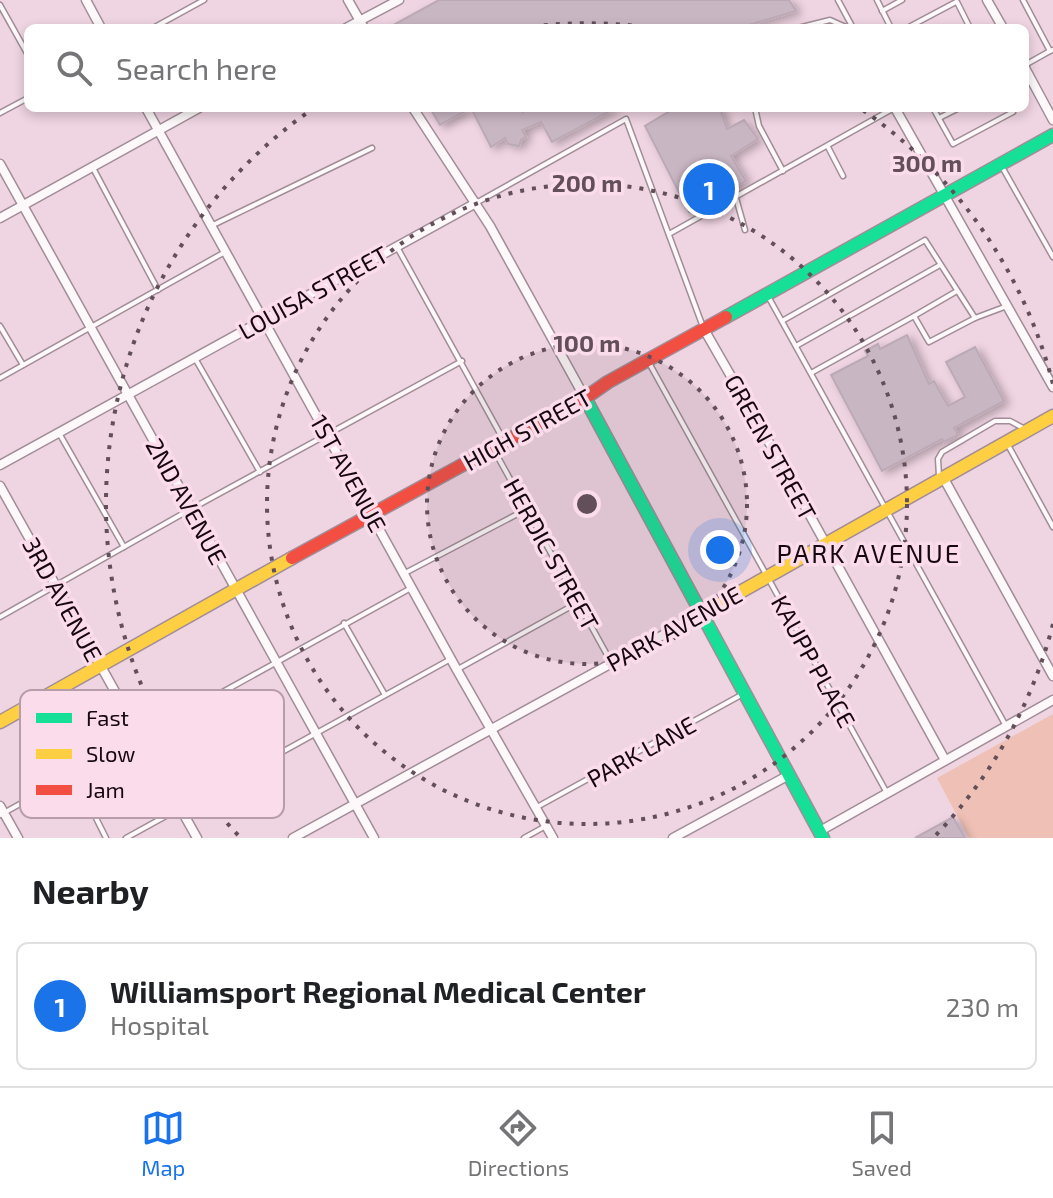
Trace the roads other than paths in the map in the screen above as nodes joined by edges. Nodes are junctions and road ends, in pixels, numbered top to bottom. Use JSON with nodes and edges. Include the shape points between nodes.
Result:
{"nodes":[{"id":1,"x":86,"y":0,"type":"edge"},
{"id":2,"x":204,"y":0,"type":"edge"},
{"id":3,"x":348,"y":0,"type":"edge"},
{"id":4,"x":399,"y":0,"type":"edge"},
{"id":5,"x":838,"y":0,"type":"edge"},
{"id":6,"x":877,"y":0,"type":"edge"},
{"id":7,"x":902,"y":0,"type":"edge"},
{"id":8,"x":987,"y":0,"type":"edge"},
{"id":9,"x":1023,"y":0,"type":"edge"},
{"id":10,"x":956,"y":1,"type":"edge"},
{"id":11,"x":0,"y":5,"type":"edge"},
{"id":12,"x":882,"y":11,"type":"junction"},
{"id":13,"x":99,"y":24,"type":"edge"},
{"id":14,"x":160,"y":24,"type":"edge"},
{"id":15,"x":361,"y":24,"type":"edge"},
{"id":16,"x":363,"y":24,"type":"edge"},
{"id":17,"x":814,"y":24,"type":"edge"},
{"id":18,"x":840,"y":24,"type":"edge"},
{"id":19,"x":848,"y":24,"type":"edge"},
{"id":20,"x":889,"y":24,"type":"edge"},
{"id":21,"x":914,"y":24,"type":"edge"},
{"id":22,"x":968,"y":24,"type":"edge"},
{"id":23,"x":1001,"y":24,"type":"edge"},
{"id":24,"x":24,"y":48,"type":"edge"},
{"id":25,"x":1052,"y":50,"type":"edge"},
{"id":26,"x":1029,"y":64,"type":"edge"},
{"id":27,"x":1029,"y":74,"type":"edge"},
{"id":28,"x":24,"y":100,"type":"edge"},
{"id":29,"x":148,"y":112,"type":"edge"},
{"id":30,"x":192,"y":112,"type":"edge"},
{"id":31,"x":416,"y":112,"type":"edge"},
{"id":32,"x":756,"y":112,"type":"edge"},
{"id":33,"x":887,"y":112,"type":"edge"},
{"id":34,"x":896,"y":112,"type":"edge"},
{"id":35,"x":935,"y":112,"type":"edge"},
{"id":36,"x":951,"y":112,"type":"edge"},
{"id":37,"x":1013,"y":112,"type":"edge"},
{"id":38,"x":0,"y":113,"type":"edge"},
{"id":39,"x":939,"y":118,"type":"junction"},
{"id":40,"x":626,"y":119,"type":"joint"},
{"id":41,"x":1053,"y":120,"type":"edge"},
{"id":42,"x":159,"y":130,"type":"junction"},
{"id":43,"x":1053,"y":135,"type":"edge"},
{"id":44,"x":827,"y":146,"type":"junction"},
{"id":45,"x":372,"y":148,"type":"dead end"},
{"id":46,"x":0,"y":164,"type":"edge"},
{"id":47,"x":1000,"y":164,"type":"junction"},
{"id":48,"x":92,"y":167,"type":"junction"},
{"id":49,"x":783,"y":171,"type":"junction"},
{"id":50,"x":843,"y":176,"type":"dead end"},
{"id":51,"x":946,"y":196,"type":"junction"},
{"id":52,"x":736,"y":198,"type":"junction"},
{"id":53,"x":476,"y":203,"type":"junction"},
{"id":54,"x":23,"y":205,"type":"junction"},
{"id":55,"x":0,"y":218,"type":"edge"},
{"id":56,"x":211,"y":226,"type":"junction"},
{"id":57,"x":745,"y":230,"type":"dead end"},
{"id":58,"x":669,"y":234,"type":"junction"},
{"id":59,"x":396,"y":245,"type":"junction"},
{"id":60,"x":225,"y":252,"type":"junction"},
{"id":61,"x":1053,"y":257,"type":"edge"},
{"id":62,"x":941,"y":265,"type":"junction"},
{"id":63,"x":158,"y":290,"type":"junction"},
{"id":64,"x":957,"y":291,"type":"junction"},
{"id":65,"x":768,"y":296,"type":"junction"},
{"id":66,"x":1007,"y":306,"type":"junction"},
{"id":67,"x":914,"y":316,"type":"junction"},
{"id":68,"x":975,"y":318,"type":"junction"},
{"id":69,"x":264,"y":319,"type":"junction"},
{"id":70,"x":782,"y":321,"type":"junction"},
{"id":71,"x":0,"y":326,"type":"edge"},
{"id":72,"x":89,"y":327,"type":"junction"},
{"id":73,"x":705,"y":331,"type":"junction"},
{"id":74,"x":796,"y":346,"type":"junction"},
{"id":75,"x":195,"y":358,"type":"junction"},
{"id":76,"x":462,"y":361,"type":"junction"},
{"id":77,"x":648,"y":361,"type":"junction"},
{"id":78,"x":23,"y":365,"type":"junction"},
{"id":79,"x":811,"y":373,"type":"junction"},
{"id":80,"x":0,"y":378,"type":"edge"},
{"id":81,"x":1053,"y":387,"type":"edge"},
{"id":82,"x":128,"y":396,"type":"junction"},
{"id":83,"x":585,"y":398,"type":"junction"},
{"id":84,"x":1053,"y":416,"type":"edge"},
{"id":85,"x":1027,"y":431,"type":"junction"},
{"id":86,"x":59,"y":433,"type":"junction"},
{"id":87,"x":327,"y":434,"type":"junction"},
{"id":88,"x":1007,"y":442,"type":"junction"},
{"id":89,"x":499,"y":444,"type":"junction"},
{"id":90,"x":0,"y":465,"type":"edge"},
{"id":91,"x":260,"y":472,"type":"junction"},
{"id":92,"x":941,"y":479,"type":"junction"},
{"id":93,"x":0,"y":486,"type":"edge"},
{"id":94,"x":191,"y":509,"type":"junction"},
{"id":95,"x":527,"y":509,"type":"junction"},
{"id":96,"x":887,"y":509,"type":"junction"},
{"id":97,"x":372,"y":513,"type":"junction"},
{"id":98,"x":1053,"y":527,"type":"edge"},
{"id":99,"x":825,"y":544,"type":"junction"},
{"id":100,"x":124,"y":547,"type":"junction"},
{"id":101,"x":404,"y":573,"type":"junction"},
{"id":102,"x":767,"y":577,"type":"junction"},
{"id":103,"x":55,"y":585,"type":"junction"},
{"id":104,"x":412,"y":588,"type":"junction"},
{"id":105,"x":236,"y":589,"type":"junction"},
{"id":106,"x":579,"y":602,"type":"junction"},
{"id":107,"x":703,"y":613,"type":"junction"},
{"id":108,"x":0,"y":617,"type":"edge"},
{"id":109,"x":344,"y":623,"type":"junction"},
{"id":110,"x":451,"y":659,"type":"junction"},
{"id":111,"x":276,"y":661,"type":"junction"},
{"id":112,"x":611,"y":662,"type":"junction"},
{"id":113,"x":101,"y":665,"type":"junction"},
{"id":114,"x":457,"y":670,"type":"junction"},
{"id":115,"x":1053,"y":676,"type":"edge"},
{"id":116,"x":57,"y":690,"type":"edge"},
{"id":117,"x":114,"y":690,"type":"edge"},
{"id":118,"x":225,"y":690,"type":"edge"},
{"id":119,"x":746,"y":693,"type":"junction"},
{"id":120,"x":385,"y":695,"type":"junction"},
{"id":121,"x":1053,"y":700,"type":"edge"},
{"id":122,"x":20,"y":711,"type":"edge"},
{"id":123,"x":0,"y":722,"type":"edge"},
{"id":124,"x":1006,"y":726,"type":"junction"},
{"id":125,"x":490,"y":729,"type":"junction"},
{"id":126,"x":317,"y":734,"type":"junction"},
{"id":127,"x":284,"y":752,"type":"edge"},
{"id":128,"x":945,"y":760,"type":"junction"},
{"id":129,"x":789,"y":775,"type":"junction"},
{"id":130,"x":887,"y":793,"type":"junction"},
{"id":131,"x":20,"y":801,"type":"edge"},
{"id":132,"x":355,"y":804,"type":"junction"},
{"id":133,"x":536,"y":808,"type":"junction"},
{"id":134,"x":1,"y":811,"type":"edge"},
{"id":135,"x":96,"y":818,"type":"edge"},
{"id":136,"x":163,"y":818,"type":"edge"},
{"id":137,"x":185,"y":818,"type":"edge"},
{"id":138,"x":546,"y":826,"type":"junction"},
{"id":139,"x":821,"y":835,"type":"edge"},
{"id":140,"x":18,"y":838,"type":"edge"},
{"id":141,"x":106,"y":838,"type":"edge"},
{"id":142,"x":126,"y":838,"type":"edge"},
{"id":143,"x":197,"y":838,"type":"edge"},
{"id":144,"x":293,"y":838,"type":"edge"},
{"id":145,"x":374,"y":838,"type":"edge"},
{"id":146,"x":524,"y":838,"type":"edge"},
{"id":147,"x":553,"y":838,"type":"edge"},
{"id":148,"x":673,"y":838,"type":"edge"}],
"edges":[{"from":1,"to":13,"type":"street"},
{"from":2,"to":14,"type":"lane"},
{"from":3,"to":15,"type":"street"},
{"from":4,"to":16,"type":"street"},
{"from":5,"to":19,"type":"lane"},
{"from":6,"to":12,"type":"lane"},
{"from":7,"to":12,"type":"lane"},
{"from":8,"to":23,"type":"street"},
{"from":9,"to":25,"type":"lane"},
{"from":10,"to":21,"type":"lane"},
{"from":10,"to":22,"type":"lane"},
{"from":11,"to":24,"type":"lane"},
{"from":12,"to":20,"type":"lane"},
{"from":17,"to":18,"type":"lane"},
{"from":25,"to":26,"type":"lane"},
{"from":27,"to":41,"type":"street"},
{"from":28,"to":38,"type":"lane"},
{"from":29,"to":42,"type":"street","name":"1ST AVENUE"},
{"from":30,"to":42,"type":"street"},
{"from":31,"to":53,"type":"street"},
{"from":32,"to":49,"type":"lane"},
{"from":33,"to":44,"type":"lane"},
{"from":34,"to":51,"type":"street"},
{"from":35,"to":39,"type":"lane"},
{"from":36,"to":39,"type":"lane"},
{"from":37,"to":39,"type":"lane","via":[[953,144]]},
{"from":40,"to":53,"type":"lane","name":"LOUISA STREET"},
{"from":40,"to":58,"type":"lane","name":"GREEN STREET"},
{"from":42,"to":48,"type":"street"},
{"from":42,"to":56,"type":"street","name":"1ST AVENUE"},
{"from":43,"to":47,"type":"main road","name":"HIGH STREET"},
{"from":44,"to":49,"type":"lane"},
{"from":44,"to":50,"type":"lane"},
{"from":45,"to":56,"type":"lane"},
{"from":46,"to":54,"type":"street","name":"2ND AVENUE"},
{"from":47,"to":51,"type":"main road","name":"HIGH STREET"},
{"from":47,"to":61,"type":"lane"},
{"from":48,"to":54,"type":"street"},
{"from":48,"to":63,"type":"lane"},
{"from":49,"to":52,"type":"lane"},
{"from":51,"to":65,"type":"main road","name":"HIGH STREET"},
{"from":51,"to":66,"type":"street"},
{"from":52,"to":57,"type":"lane"},
{"from":52,"to":58,"type":"lane"},
{"from":53,"to":59,"type":"street","name":"LOUISA STREET"},
{"from":53,"to":83,"type":"street"},
{"from":54,"to":55,"type":"street"},
{"from":54,"to":72,"type":"street","name":"2ND AVENUE"},
{"from":56,"to":60,"type":"street","name":"1ST AVENUE"},
{"from":58,"to":73,"type":"lane","name":"GREEN STREET"},
{"from":59,"to":69,"type":"street","name":"LOUISA STREET"},
{"from":59,"to":76,"type":"lane","name":"HERDIC STREET"},
{"from":60,"to":63,"type":"lane"},
{"from":60,"to":69,"type":"street","name":"1ST AVENUE"},
{"from":62,"to":64,"type":"lane"},
{"from":62,"to":70,"type":"lane","via":[[925,240]]},
{"from":62,"to":74,"type":"lane"},
{"from":63,"to":72,"type":"lane"},
{"from":64,"to":67,"type":"lane"},
{"from":64,"to":68,"type":"lane"},
{"from":65,"to":70,"type":"lane"},
{"from":65,"to":73,"type":"main road","name":"HIGH STREET"},
{"from":66,"to":68,"type":"lane"},
{"from":66,"to":81,"type":"street"},
{"from":67,"to":68,"type":"lane","via":[[929,342]]},
{"from":67,"to":79,"type":"lane"},
{"from":69,"to":75,"type":"street","name":"LOUISA STREET"},
{"from":69,"to":87,"type":"street","name":"1ST AVENUE"},
{"from":70,"to":74,"type":"lane"},
{"from":71,"to":78,"type":"lane"},
{"from":72,"to":78,"type":"lane"},
{"from":72,"to":82,"type":"street","name":"2ND AVENUE"},
{"from":73,"to":77,"type":"main road","name":"HIGH STREET"},
{"from":73,"to":99,"type":"street","name":"GREEN STREET"},
{"from":74,"to":79,"type":"lane"},
{"from":75,"to":82,"type":"street","name":"LOUISA STREET"},
{"from":75,"to":91,"type":"lane"},
{"from":76,"to":87,"type":"lane"},
{"from":76,"to":89,"type":"lane","name":"HERDIC STREET"},
{"from":77,"to":83,"type":"main road","name":"HIGH STREET"},
{"from":77,"to":102,"type":"lane","name":"KAUPP PLACE"},
{"from":78,"to":80,"type":"lane"},
{"from":79,"to":96,"type":"lane"},
{"from":82,"to":86,"type":"street","name":"LOUISA STREET"},
{"from":82,"to":94,"type":"street","name":"2ND AVENUE"},
{"from":83,"to":89,"type":"main road","name":"HIGH STREET"},
{"from":83,"to":107,"type":"main road"},
{"from":84,"to":85,"type":"main road","name":"PARK AVENUE"},
{"from":85,"to":88,"type":"main road","name":"PARK AVENUE"},
{"from":85,"to":92,"type":"lane","via":[[1010,421],[995,421],[942,452]]},
{"from":86,"to":90,"type":"street","name":"LOUISA STREET"},
{"from":86,"to":100,"type":"lane"},
{"from":87,"to":91,"type":"lane"},
{"from":87,"to":97,"type":"street","name":"1ST AVENUE"},
{"from":88,"to":92,"type":"main road","name":"PARK AVENUE"},
{"from":88,"to":98,"type":"lane"},
{"from":89,"to":95,"type":"lane","name":"HERDIC STREET"},
{"from":89,"to":97,"type":"main road","name":"HIGH STREET"},
{"from":91,"to":94,"type":"lane"},
{"from":92,"to":96,"type":"main road","name":"PARK AVENUE"},
{"from":92,"to":115,"type":"street"},
{"from":93,"to":103,"type":"street","name":"3RD AVENUE"},
{"from":94,"to":100,"type":"lane"},
{"from":94,"to":105,"type":"street","name":"2ND AVENUE"},
{"from":95,"to":101,"type":"lane"},
{"from":95,"to":106,"type":"lane","name":"HERDIC STREET"},
{"from":96,"to":99,"type":"main road","name":"PARK AVENUE"},
{"from":96,"to":124,"type":"lane"},
{"from":97,"to":101,"type":"street","name":"1ST AVENUE"},
{"from":97,"to":105,"type":"main road","name":"HIGH STREET"},
{"from":99,"to":102,"type":"main road","name":"PARK AVENUE"},
{"from":99,"to":128,"type":"street","name":"GREEN STREET"},
{"from":100,"to":103,"type":"lane"},
{"from":101,"to":104,"type":"street","name":"1ST AVENUE"},
{"from":102,"to":107,"type":"main road","name":"PARK AVENUE"},
{"from":102,"to":130,"type":"lane","name":"KAUPP PLACE"},
{"from":103,"to":108,"type":"lane"},
{"from":103,"to":113,"type":"street","name":"3RD AVENUE"},
{"from":104,"to":109,"type":"lane"},
{"from":104,"to":110,"type":"street","name":"1ST AVENUE"},
{"from":105,"to":111,"type":"street","name":"2ND AVENUE"},
{"from":105,"to":113,"type":"main road","name":"HIGH STREET"},
{"from":106,"to":112,"type":"lane","name":"HERDIC STREET"},
{"from":106,"to":114,"type":"lane"},
{"from":107,"to":112,"type":"street","name":"PARK AVENUE"},
{"from":107,"to":119,"type":"main road"},
{"from":109,"to":111,"type":"lane"},
{"from":109,"to":120,"type":"lane"},
{"from":110,"to":114,"type":"street","name":"1ST AVENUE"},
{"from":110,"to":120,"type":"lane"},
{"from":111,"to":118,"type":"lane"},
{"from":111,"to":126,"type":"street","name":"2ND AVENUE"},
{"from":112,"to":125,"type":"street","name":"PARK AVENUE"},
{"from":113,"to":116,"type":"main road","name":"HIGH STREET"},
{"from":113,"to":117,"type":"street","name":"3RD AVENUE"},
{"from":114,"to":125,"type":"street","name":"1ST AVENUE"},
{"from":119,"to":129,"type":"main road"},
{"from":119,"to":133,"type":"lane","name":"PARK LANE"},
{"from":120,"to":126,"type":"lane"},
{"from":121,"to":124,"type":"street"},
{"from":122,"to":123,"type":"main road","name":"HIGH STREET"},
{"from":124,"to":128,"type":"street"},
{"from":125,"to":132,"type":"street","name":"PARK AVENUE"},
{"from":125,"to":133,"type":"street","name":"1ST AVENUE"},
{"from":126,"to":127,"type":"lane"},
{"from":126,"to":132,"type":"street","name":"2ND AVENUE"},
{"from":128,"to":130,"type":"street"},
{"from":129,"to":139,"type":"main road"},
{"from":129,"to":148,"type":"street"},
{"from":130,"to":139,"type":"street"},
{"from":131,"to":134,"type":"lane"},
{"from":132,"to":144,"type":"street","name":"PARK AVENUE"},
{"from":132,"to":145,"type":"street","name":"2ND AVENUE"},
{"from":133,"to":138,"type":"street","name":"1ST AVENUE"},
{"from":134,"to":140,"type":"street"},
{"from":135,"to":141,"type":"lane"},
{"from":136,"to":142,"type":"lane"},
{"from":137,"to":143,"type":"street","name":"3RD AVENUE"},
{"from":138,"to":146,"type":"lane"},
{"from":138,"to":147,"type":"street","name":"1ST AVENUE"}]}
